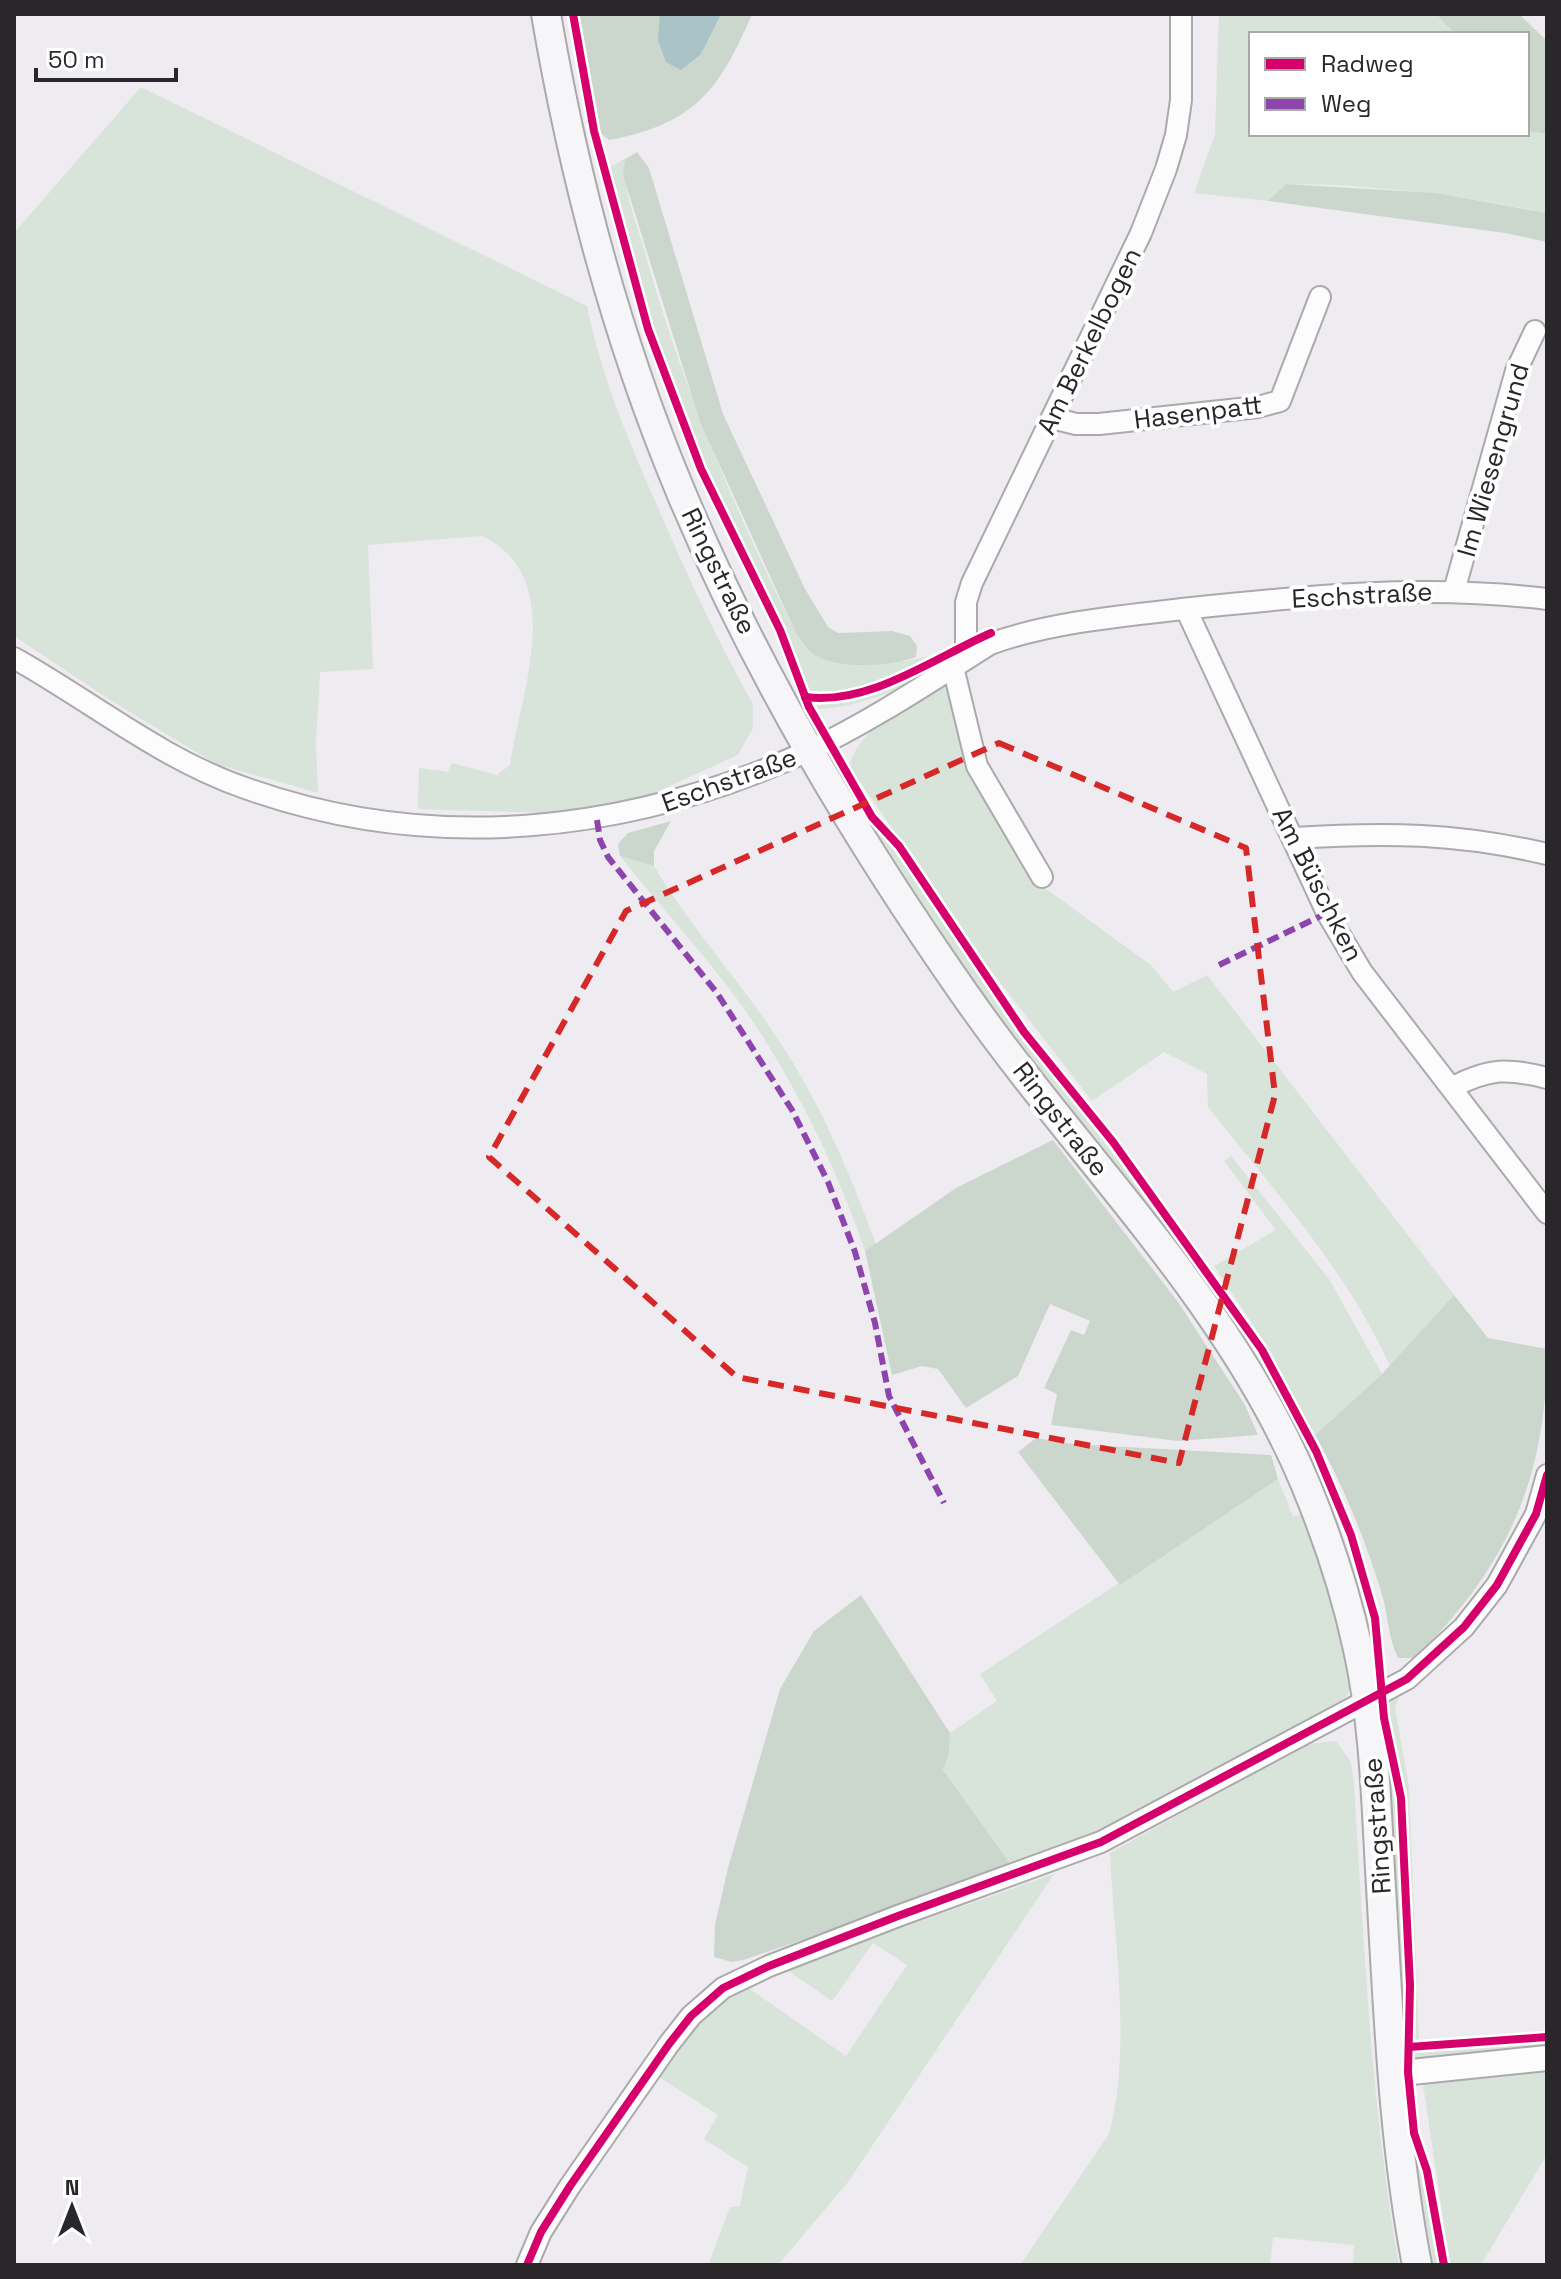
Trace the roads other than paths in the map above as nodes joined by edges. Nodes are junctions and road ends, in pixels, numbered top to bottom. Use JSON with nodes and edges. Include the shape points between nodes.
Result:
{"nodes":[{"id":1,"x":546,"y":14,"type":"edge"},
{"id":2,"x":1181,"y":14,"type":"edge"},
{"id":3,"x":1320,"y":297,"type":"dead end"},
{"id":4,"x":1535,"y":331,"type":"dead end"},
{"id":5,"x":1052,"y":418,"type":"junction"},
{"id":6,"x":1454,"y":591,"type":"junction"},
{"id":7,"x":1547,"y":599,"type":"edge"},
{"id":8,"x":1186,"y":609,"type":"junction"},
{"id":9,"x":14,"y":658,"type":"edge"},
{"id":10,"x":959,"y":663,"type":"junction"},
{"id":11,"x":810,"y":750,"type":"junction"},
{"id":12,"x":1294,"y":838,"type":"junction"},
{"id":13,"x":1547,"y":854,"type":"edge"},
{"id":14,"x":1042,"y":877,"type":"dead end"},
{"id":15,"x":1547,"y":1078,"type":"edge"},
{"id":16,"x":1453,"y":1087,"type":"junction"},
{"id":17,"x":1547,"y":1213,"type":"edge"},
{"id":18,"x":1547,"y":1475,"type":"edge"},
{"id":19,"x":1367,"y":1700,"type":"junction"},
{"id":20,"x":1547,"y":2058,"type":"edge"},
{"id":21,"x":1392,"y":2074,"type":"junction"},
{"id":22,"x":527,"y":2265,"type":"edge"},
{"id":23,"x":1417,"y":2265,"type":"edge"}],
"edges":[{"from":1,"to":11,"type":"main road","name":"Ringstraße","via":[[590,222],[644,396],[688,507]]},
{"from":2,"to":5,"type":"street","name":"Am Berkelbogen","via":[[1181,100],[1166,169]]},
{"from":3,"to":5,"type":"street","name":"Hasenpatt","via":[[1280,401],[1099,424]]},
{"from":4,"to":6,"type":"street","name":"Im Wiesengrund","via":[[1516,371]]},
{"from":5,"to":10,"type":"street","name":"Am Berkelbogen","via":[[972,583]]},
{"from":6,"to":7,"type":"street","name":"Eschstraße"},
{"from":6,"to":8,"type":"street","name":"Eschstraße","via":[[1384,590]]},
{"from":8,"to":10,"type":"street","name":"Eschstraße","via":[[1015,635]]},
{"from":8,"to":12,"type":"street","name":"Am Büschken"},
{"from":9,"to":11,"type":"street","name":"Eschstraße","via":[[176,757],[244,788],[316,809],[405,824],[528,827],[597,820],[666,805]]},
{"from":10,"to":11,"type":"street","name":"Eschstraße"},
{"from":10,"to":14,"type":"street","name":"Am Berkelbogen","via":[[977,766]]},
{"from":11,"to":19,"type":"main road","name":"Ringstraße","via":[[967,998],[1183,1276],[1248,1374],[1289,1448],[1325,1535],[1358,1647]]},
{"from":12,"to":13,"type":"street","via":[[1432,834]]},
{"from":12,"to":16,"type":"street","name":"Am Büschken","via":[[1327,913],[1362,972]]},
{"from":15,"to":16,"type":"street","via":[[1501,1070],[1483,1072]]},
{"from":16,"to":17,"type":"street","name":"Am Büschken"},
{"from":18,"to":19,"type":"street","via":[[1521,1547],[1464,1627],[1407,1679]]},
{"from":19,"to":21,"type":"main road","name":"Ringstraße"},
{"from":19,"to":22,"type":"street","via":[[1101,1842],[898,1916],[723,1988],[669,2044],[570,2186]]},
{"from":20,"to":21,"type":"street"},
{"from":21,"to":23,"type":"main road","name":"Ringstraße"}]}
